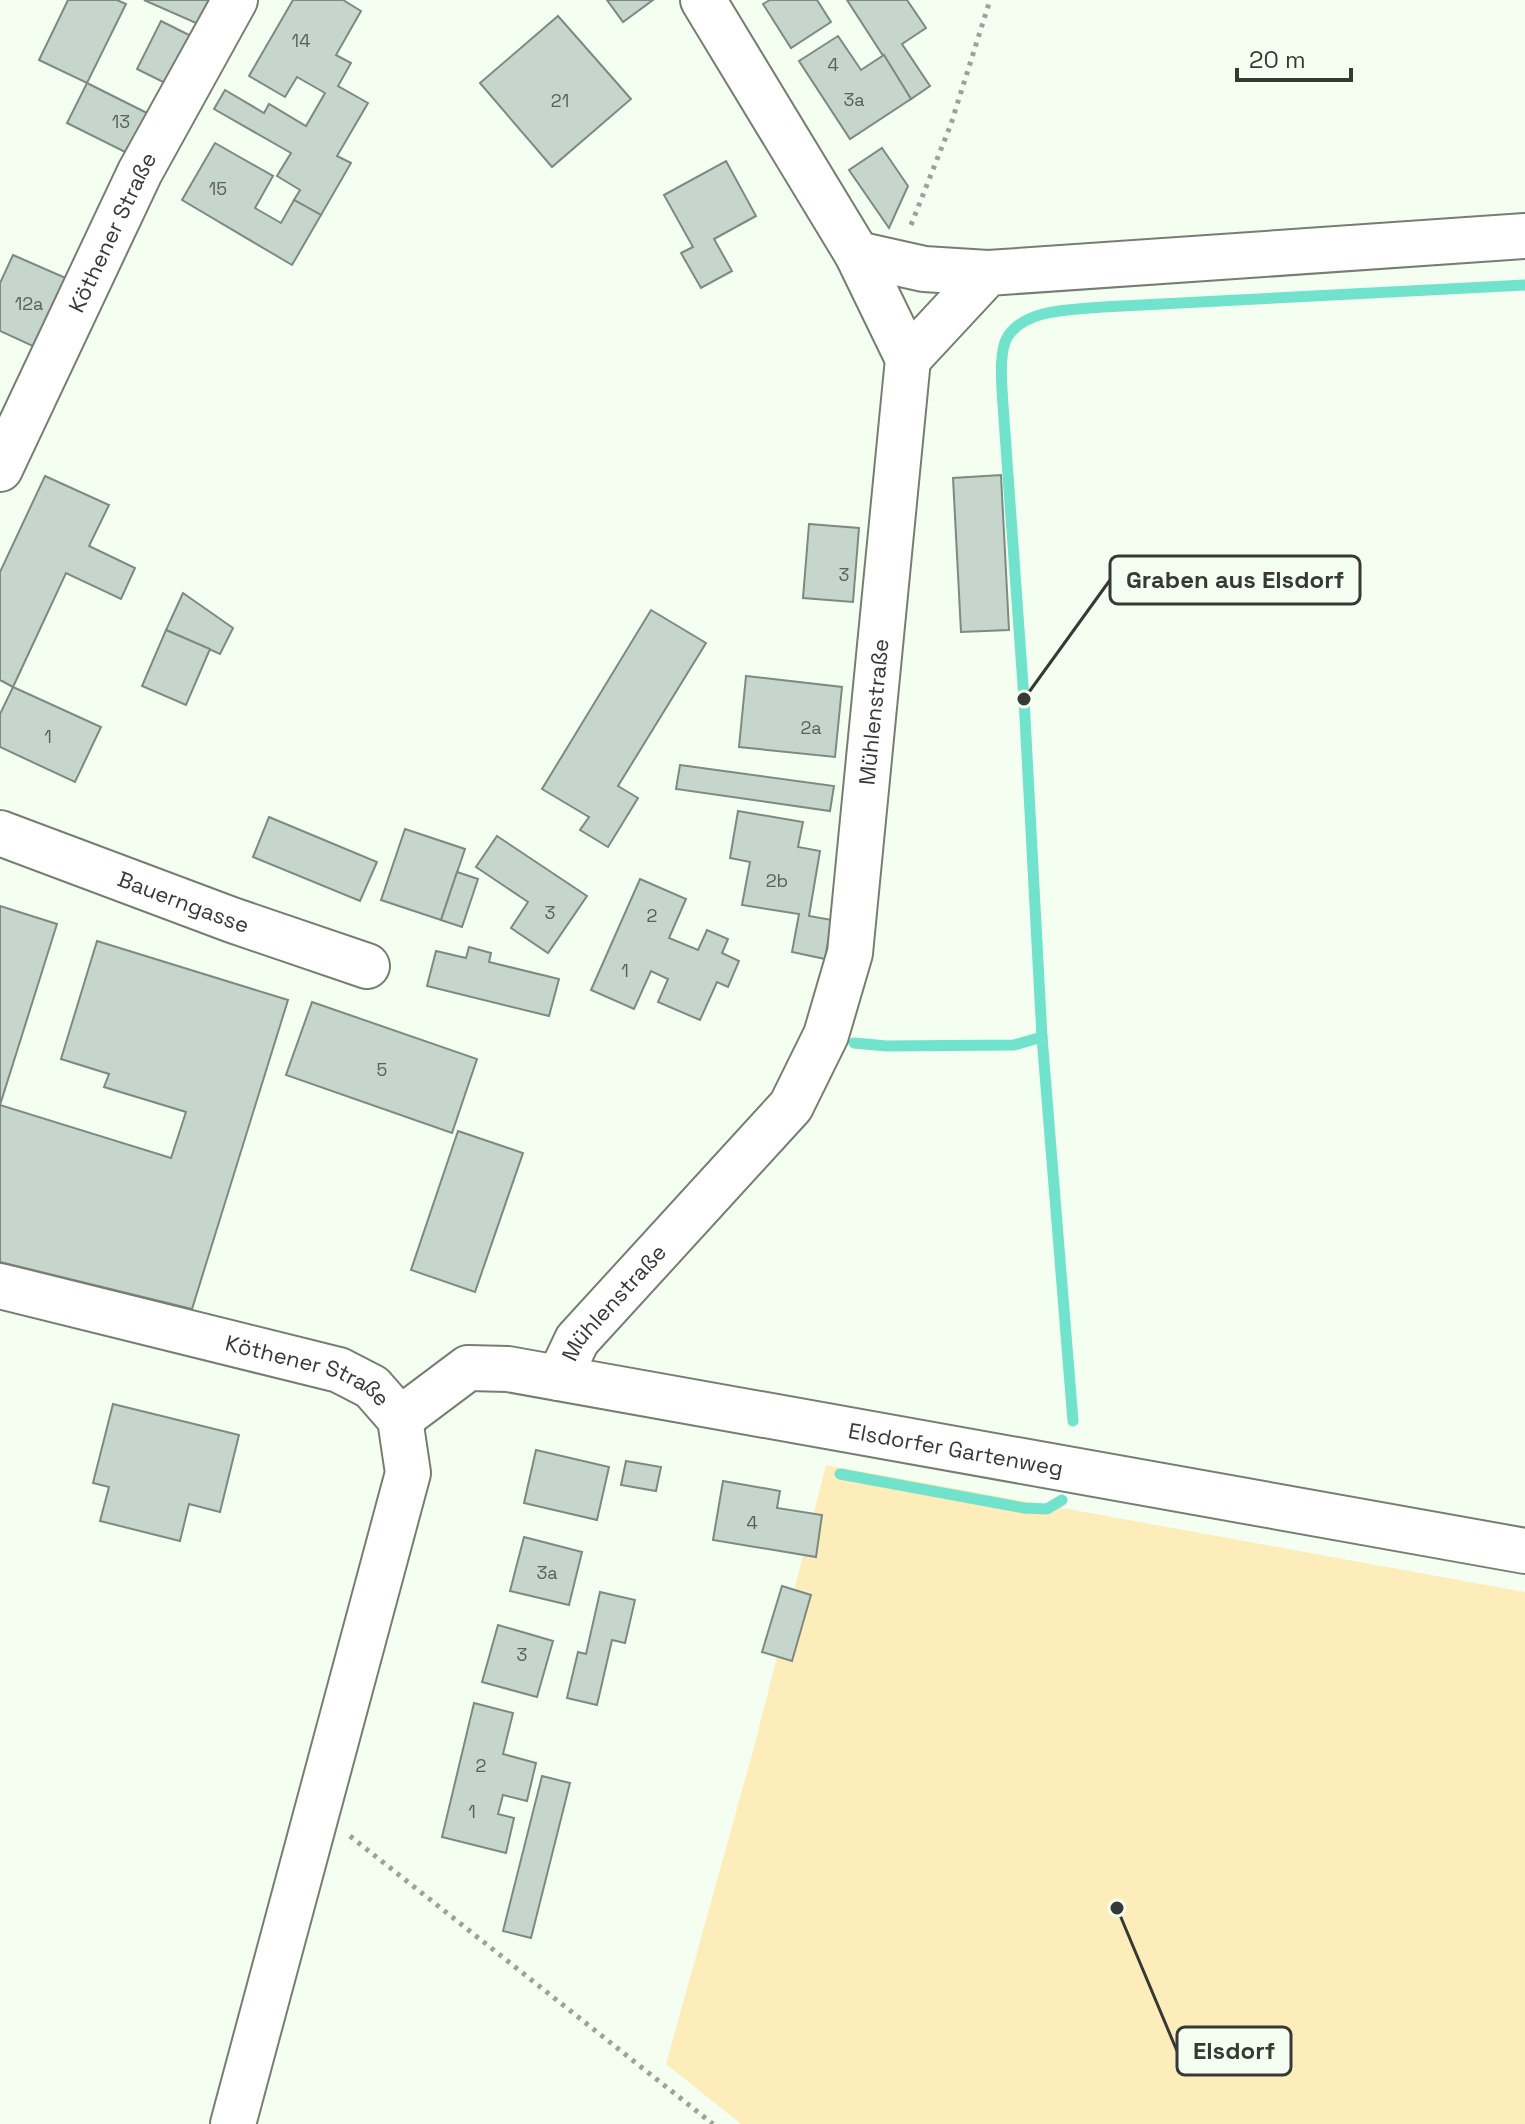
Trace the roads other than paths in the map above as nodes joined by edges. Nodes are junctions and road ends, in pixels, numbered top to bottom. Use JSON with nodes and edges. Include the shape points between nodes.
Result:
{"nodes":[{"id":1,"x":235,"y":0,"type":"edge"},
{"id":2,"x":703,"y":0,"type":"edge"},
{"id":3,"x":1525,"y":236,"type":"edge"},
{"id":4,"x":877,"y":258,"type":"junction"},
{"id":5,"x":988,"y":273,"type":"junction"},
{"id":6,"x":908,"y":359,"type":"junction"},
{"id":7,"x":0,"y":469,"type":"edge"},
{"id":8,"x":0,"y":833,"type":"edge"},
{"id":9,"x":367,"y":966,"type":"dead end"},
{"id":10,"x":0,"y":1286,"type":"edge"},
{"id":11,"x":559,"y":1378,"type":"junction"},
{"id":12,"x":400,"y":1419,"type":"junction"},
{"id":13,"x":1525,"y":1551,"type":"edge"},
{"id":14,"x":233,"y":2124,"type":"edge"}],
"edges":[{"from":1,"to":7,"type":"street","name":"Köthener Straße","via":[[140,172]]},
{"from":2,"to":4,"type":"street"},
{"from":3,"to":5,"type":"street"},
{"from":4,"to":5,"type":"street","via":[[924,269]]},
{"from":4,"to":6,"type":"street"},
{"from":5,"to":6,"type":"street"},
{"from":6,"to":11,"type":"street","name":"Mühlenstraße","via":[[850,953],[826,1035],[791,1106],[577,1340]]},
{"from":8,"to":9,"type":"street","name":"Bauerngasse"},
{"from":10,"to":12,"type":"street","name":"Köthener Straße","via":[[339,1370],[372,1387]]},
{"from":11,"to":12,"type":"street","name":"Elsdorfer Gartenweg","via":[[468,1368]]},
{"from":11,"to":13,"type":"street","name":"Elsdorfer Gartenweg"},
{"from":12,"to":14,"type":"street","name":"Köthener Straße","via":[[408,1473]]}]}
